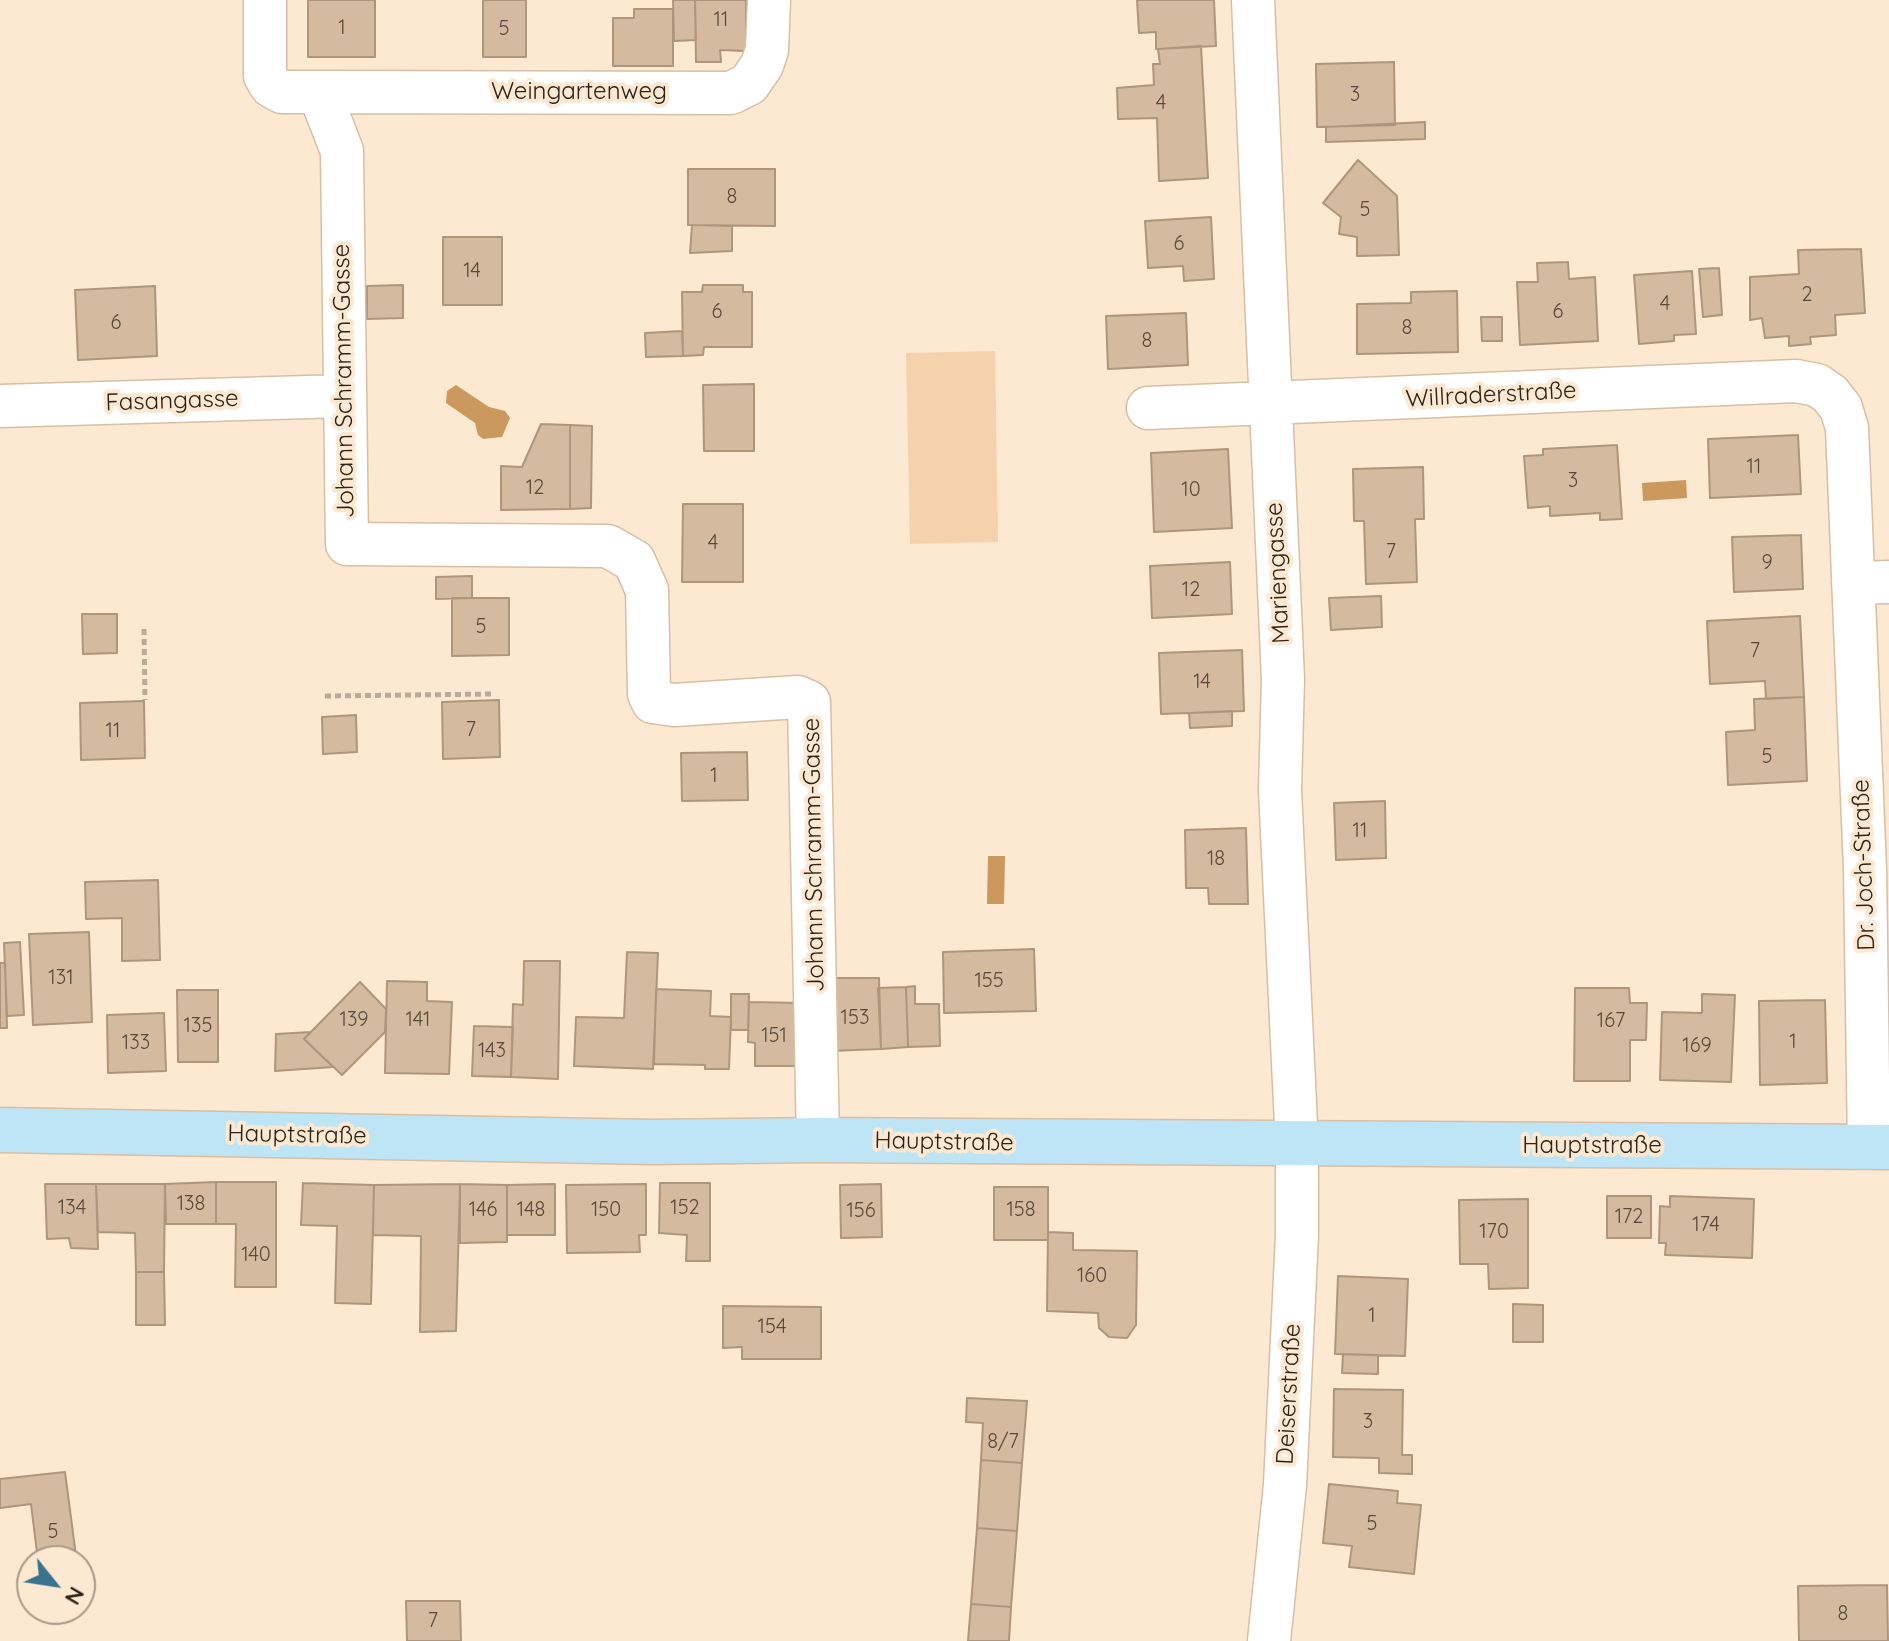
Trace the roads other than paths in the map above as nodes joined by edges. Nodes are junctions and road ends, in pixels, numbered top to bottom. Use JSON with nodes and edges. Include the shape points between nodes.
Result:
{"nodes":[{"id":1,"x":265,"y":0,"type":"edge"},
{"id":2,"x":769,"y":0,"type":"edge"},
{"id":3,"x":1253,"y":0,"type":"edge"},
{"id":4,"x":319,"y":92,"type":"junction"},
{"id":5,"x":1830,"y":394,"type":"joint"},
{"id":6,"x":343,"y":396,"type":"junction"},
{"id":7,"x":1270,"y":405,"type":"junction"},
{"id":8,"x":0,"y":406,"type":"edge"},
{"id":9,"x":1148,"y":408,"type":"dead end"},
{"id":10,"x":1871,"y":582,"type":"edge"},
{"id":11,"x":0,"y":1130,"type":"edge"},
{"id":12,"x":818,"y":1140,"type":"junction"},
{"id":13,"x":1297,"y":1146,"type":"junction"},
{"id":14,"x":1879,"y":1147,"type":"edge"},
{"id":15,"x":1269,"y":1641,"type":"edge"}],
"edges":[{"from":1,"to":4,"type":"street","via":[[265,76],[282,92]]},
{"from":2,"to":4,"type":"street","name":"Weingartenweg","via":[[762,65],[749,84],[731,93]]},
{"from":3,"to":7,"type":"street","name":"Mariengasse"},
{"from":4,"to":6,"type":"street","name":"Johann Schramm-Gasse","via":[[342,151]]},
{"from":5,"to":7,"type":"street","name":"Willraderstraße","via":[[1796,381]]},
{"from":5,"to":10,"type":"street","name":"Dr. Joch-Straße","via":[[1847,428]]},
{"from":6,"to":8,"type":"street","name":"Fasangasse"},
{"from":6,"to":12,"type":"street","name":"Johann Schramm-Gasse","via":[[347,544],[608,546],[634,561],[647,590],[653,702],[798,697],[809,702]]},
{"from":7,"to":9,"type":"street","name":"Willraderstraße"},
{"from":7,"to":13,"type":"street","name":"Mariengasse","via":[[1283,679],[1280,790]]},
{"from":10,"to":14,"type":"street","name":"Dr. Joch-Straße","via":[[1865,870]]},
{"from":11,"to":12,"type":"main road","name":"Hauptstraße","via":[[653,1142]]},
{"from":12,"to":13,"type":"main road","name":"Hauptstraße"},
{"from":13,"to":14,"type":"main road","name":"Hauptstraße"},
{"from":13,"to":15,"type":"street","name":"Deiserstraße","via":[[1285,1485]]}]}
